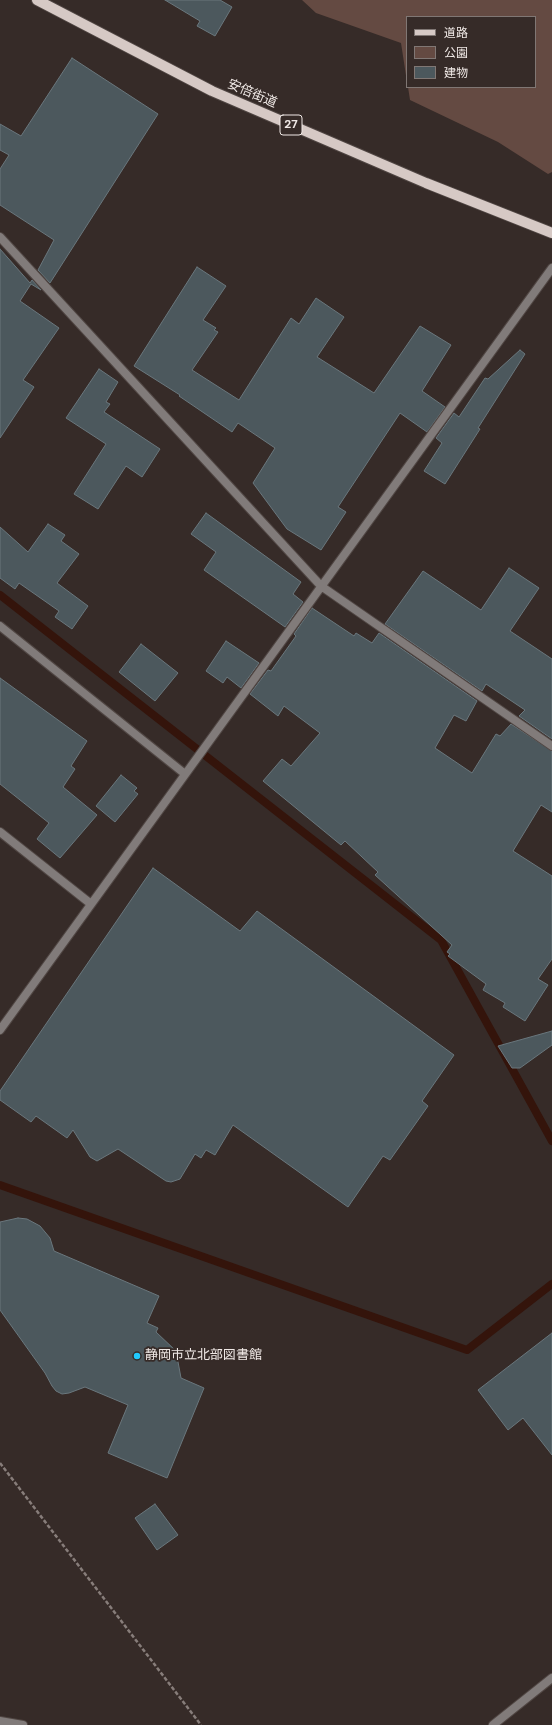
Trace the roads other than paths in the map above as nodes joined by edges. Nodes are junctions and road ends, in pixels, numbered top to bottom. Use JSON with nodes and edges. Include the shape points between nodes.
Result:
{"nodes":[{"id":1,"x":37,"y":0,"type":"edge"},
{"id":2,"x":552,"y":233,"type":"edge"},
{"id":3,"x":0,"y":237,"type":"edge"},
{"id":4,"x":552,"y":268,"type":"edge"},
{"id":5,"x":321,"y":586,"type":"junction"},
{"id":6,"x":0,"y":626,"type":"edge"},
{"id":7,"x":552,"y":746,"type":"edge"},
{"id":8,"x":185,"y":774,"type":"junction"},
{"id":9,"x":0,"y":832,"type":"edge"},
{"id":10,"x":91,"y":904,"type":"junction"},
{"id":11,"x":0,"y":1030,"type":"edge"},
{"id":12,"x":552,"y":1678,"type":"edge"},
{"id":13,"x":0,"y":1721,"type":"edge"},
{"id":14,"x":23,"y":1725,"type":"edge"},
{"id":15,"x":493,"y":1725,"type":"edge"}],
"edges":[{"from":1,"to":2,"type":"main road","name":"安倍街道","number":"27","via":[[212,91],[426,183]]},
{"from":3,"to":5,"type":"street"},
{"from":4,"to":5,"type":"street"},
{"from":5,"to":7,"type":"street"},
{"from":5,"to":8,"type":"street"},
{"from":6,"to":8,"type":"street"},
{"from":8,"to":10,"type":"street"},
{"from":9,"to":10,"type":"street"},
{"from":10,"to":11,"type":"street"},
{"from":12,"to":15,"type":"street"},
{"from":13,"to":14,"type":"street"}]}
